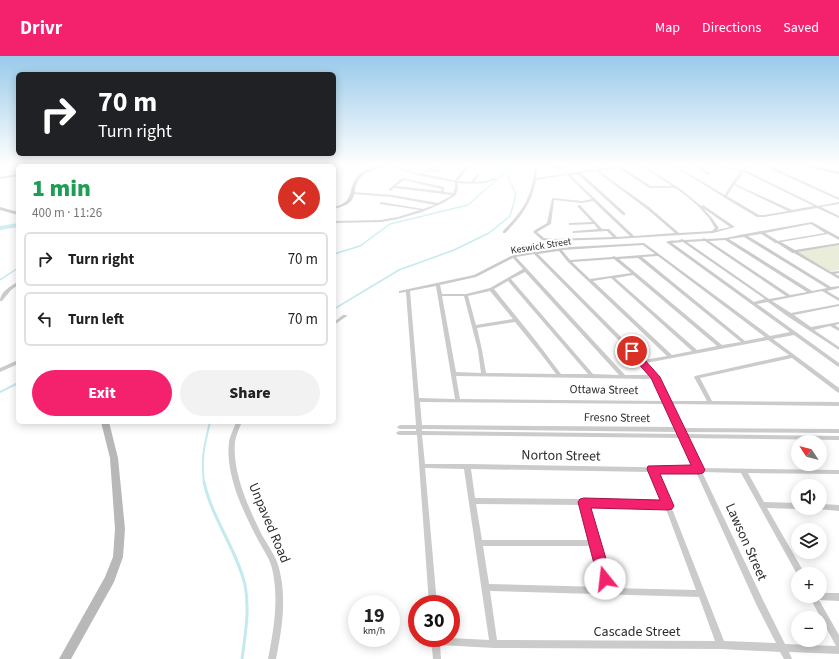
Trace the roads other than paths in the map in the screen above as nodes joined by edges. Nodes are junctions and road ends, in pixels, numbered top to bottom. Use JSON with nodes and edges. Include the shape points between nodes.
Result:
{"nodes":[{"id":1,"x":353,"y":193,"type":"edge"},
{"id":2,"x":355,"y":193,"type":"edge"},
{"id":3,"x":444,"y":193,"type":"edge"},
{"id":4,"x":533,"y":193,"type":"edge"},
{"id":5,"x":587,"y":193,"type":"edge"},
{"id":6,"x":601,"y":193,"type":"edge"},
{"id":7,"x":629,"y":193,"type":"edge"},
{"id":8,"x":684,"y":193,"type":"edge"},
{"id":9,"x":719,"y":193,"type":"edge"},
{"id":10,"x":727,"y":193,"type":"edge"},
{"id":11,"x":752,"y":193,"type":"edge"},
{"id":12,"x":790,"y":193,"type":"edge"},
{"id":13,"x":828,"y":193,"type":"edge"},
{"id":14,"x":455,"y":194,"type":"joint"},
{"id":15,"x":725,"y":197,"type":"junction"},
{"id":16,"x":839,"y":198,"type":"edge"},
{"id":17,"x":594,"y":200,"type":"junction"},
{"id":18,"x":693,"y":200,"type":"junction"},
{"id":19,"x":381,"y":203,"type":"dead end"},
{"id":20,"x":839,"y":203,"type":"edge"},
{"id":21,"x":439,"y":204,"type":"junction"},
{"id":22,"x":579,"y":206,"type":"dead end"},
{"id":23,"x":336,"y":207,"type":"edge"},
{"id":24,"x":818,"y":207,"type":"junction"},
{"id":25,"x":0,"y":208,"type":"edge"},
{"id":26,"x":424,"y":210,"type":"junction"},
{"id":27,"x":792,"y":212,"type":"junction"},
{"id":28,"x":16,"y":213,"type":"edge"},
{"id":29,"x":624,"y":214,"type":"dead end"},
{"id":30,"x":839,"y":217,"type":"edge"},
{"id":31,"x":336,"y":222,"type":"edge"},
{"id":32,"x":594,"y":223,"type":"junction"},
{"id":33,"x":570,"y":224,"type":"dead end"},
{"id":34,"x":601,"y":230,"type":"junction"},
{"id":35,"x":716,"y":231,"type":"junction"},
{"id":36,"x":504,"y":232,"type":"dead end"},
{"id":37,"x":574,"y":232,"type":"dead end"},
{"id":38,"x":761,"y":232,"type":"junction"},
{"id":39,"x":829,"y":233,"type":"junction"},
{"id":40,"x":678,"y":234,"type":"junction"},
{"id":41,"x":744,"y":235,"type":"junction"},
{"id":42,"x":633,"y":237,"type":"junction"},
{"id":43,"x":616,"y":238,"type":"junction"},
{"id":44,"x":704,"y":239,"type":"junction"},
{"id":45,"x":726,"y":239,"type":"junction"},
{"id":46,"x":839,"y":239,"type":"edge"},
{"id":47,"x":682,"y":240,"type":"junction"},
{"id":48,"x":776,"y":242,"type":"junction"},
{"id":49,"x":839,"y":244,"type":"edge"},
{"id":50,"x":560,"y":250,"type":"junction"},
{"id":51,"x":793,"y":252,"type":"junction"},
{"id":52,"x":535,"y":253,"type":"junction"},
{"id":53,"x":658,"y":254,"type":"junction"},
{"id":54,"x":513,"y":256,"type":"junction"},
{"id":55,"x":638,"y":256,"type":"junction"},
{"id":56,"x":614,"y":257,"type":"junction"},
{"id":57,"x":569,"y":261,"type":"junction"},
{"id":58,"x":526,"y":270,"type":"junction"},
{"id":59,"x":839,"y":272,"type":"edge"},
{"id":60,"x":830,"y":273,"type":"junction"},
{"id":61,"x":635,"y":274,"type":"junction"},
{"id":62,"x":612,"y":277,"type":"junction"},
{"id":63,"x":839,"y":278,"type":"edge"},
{"id":64,"x":509,"y":279,"type":"junction"},
{"id":65,"x":590,"y":280,"type":"junction"},
{"id":66,"x":16,"y":284,"type":"edge"},
{"id":67,"x":438,"y":284,"type":"junction"},
{"id":68,"x":839,"y":287,"type":"edge"},
{"id":69,"x":491,"y":289,"type":"junction"},
{"id":70,"x":832,"y":289,"type":"junction"},
{"id":71,"x":823,"y":290,"type":"junction"},
{"id":72,"x":401,"y":292,"type":"dead end"},
{"id":73,"x":408,"y":292,"type":"junction"},
{"id":74,"x":811,"y":292,"type":"junction"},
{"id":75,"x":440,"y":295,"type":"junction"},
{"id":76,"x":466,"y":295,"type":"junction"},
{"id":77,"x":790,"y":296,"type":"junction"},
{"id":78,"x":0,"y":300,"type":"edge"},
{"id":79,"x":768,"y":300,"type":"junction"},
{"id":80,"x":839,"y":300,"type":"edge"},
{"id":81,"x":753,"y":303,"type":"junction"},
{"id":82,"x":839,"y":305,"type":"edge"},
{"id":83,"x":789,"y":315,"type":"junction"},
{"id":84,"x":345,"y":316,"type":"dead end"},
{"id":85,"x":516,"y":320,"type":"junction"},
{"id":86,"x":336,"y":323,"type":"edge"},
{"id":87,"x":839,"y":323,"type":"edge"},
{"id":88,"x":831,"y":325,"type":"junction"},
{"id":89,"x":475,"y":326,"type":"junction"},
{"id":90,"x":810,"y":330,"type":"junction"},
{"id":91,"x":839,"y":330,"type":"edge"},
{"id":92,"x":794,"y":333,"type":"junction"},
{"id":93,"x":768,"y":338,"type":"junction"},
{"id":94,"x":746,"y":342,"type":"junction"},
{"id":95,"x":721,"y":347,"type":"junction"},
{"id":96,"x":839,"y":349,"type":"edge"},
{"id":97,"x":696,"y":352,"type":"junction"},
{"id":98,"x":793,"y":356,"type":"junction"},
{"id":99,"x":671,"y":357,"type":"junction"},
{"id":100,"x":643,"y":362,"type":"junction"},
{"id":101,"x":16,"y":363,"type":"edge"},
{"id":102,"x":839,"y":365,"type":"edge"},
{"id":103,"x":0,"y":370,"type":"edge"},
{"id":104,"x":455,"y":374,"type":"junction"},
{"id":105,"x":484,"y":374,"type":"junction"},
{"id":106,"x":559,"y":375,"type":"junction"},
{"id":107,"x":592,"y":376,"type":"junction"},
{"id":108,"x":623,"y":376,"type":"junction"},
{"id":109,"x":655,"y":377,"type":"junction"},
{"id":110,"x":839,"y":391,"type":"edge"},
{"id":111,"x":417,"y":400,"type":"junction"},
{"id":112,"x":458,"y":400,"type":"junction"},
{"id":113,"x":666,"y":402,"type":"junction"},
{"id":114,"x":710,"y":402,"type":"junction"},
{"id":115,"x":839,"y":404,"type":"edge"},
{"id":116,"x":106,"y":424,"type":"edge"},
{"id":117,"x":238,"y":424,"type":"edge"},
{"id":118,"x":399,"y":430,"type":"dead end"},
{"id":119,"x":420,"y":430,"type":"junction"},
{"id":120,"x":839,"y":431,"type":"edge"},
{"id":121,"x":681,"y":433,"type":"junction"},
{"id":122,"x":839,"y":438,"type":"edge"},
{"id":123,"x":422,"y":466,"type":"junction"},
{"id":124,"x":467,"y":466,"type":"junction"},
{"id":125,"x":652,"y":469,"type":"junction"},
{"id":126,"x":699,"y":470,"type":"junction"},
{"id":127,"x":744,"y":472,"type":"junction"},
{"id":128,"x":839,"y":472,"type":"edge"},
{"id":129,"x":472,"y":501,"type":"junction"},
{"id":130,"x":584,"y":502,"type":"junction"},
{"id":131,"x":763,"y":505,"type":"junction"},
{"id":132,"x":668,"y":506,"type":"junction"},
{"id":133,"x":791,"y":506,"type":"edge"},
{"id":134,"x":827,"y":507,"type":"edge"},
{"id":135,"x":839,"y":508,"type":"edge"},
{"id":136,"x":479,"y":543,"type":"junction"},
{"id":137,"x":595,"y":543,"type":"junction"},
{"id":138,"x":797,"y":567,"type":"edge"},
{"id":139,"x":486,"y":587,"type":"junction"},
{"id":140,"x":608,"y":591,"type":"junction"},
{"id":141,"x":702,"y":594,"type":"junction"},
{"id":142,"x":432,"y":595,"type":"edge"},
{"id":143,"x":827,"y":597,"type":"edge"},
{"id":144,"x":839,"y":597,"type":"edge"},
{"id":145,"x":818,"y":603,"type":"edge"},
{"id":146,"x":460,"y":642,"type":"edge"},
{"id":147,"x":839,"y":643,"type":"edge"},
{"id":148,"x":494,"y":644,"type":"junction"},
{"id":149,"x":721,"y":645,"type":"junction"},
{"id":150,"x":436,"y":647,"type":"edge"},
{"id":151,"x":783,"y":648,"type":"junction"},
{"id":152,"x":839,"y":650,"type":"edge"},
{"id":153,"x":65,"y":659,"type":"edge"},
{"id":154,"x":272,"y":659,"type":"edge"},
{"id":155,"x":437,"y":659,"type":"edge"},
{"id":156,"x":788,"y":659,"type":"edge"}],
"edges":[{"from":1,"to":23,"type":"street","via":[[348,204]]},
{"from":2,"to":21,"type":"street"},
{"from":3,"to":14,"type":"street"},
{"from":4,"to":36,"type":"street","via":[[520,216]]},
{"from":5,"to":17,"type":"street"},
{"from":6,"to":29,"type":"street"},
{"from":7,"to":40,"type":"street"},
{"from":8,"to":18,"type":"street"},
{"from":9,"to":15,"type":"street"},
{"from":10,"to":15,"type":"street"},
{"from":11,"to":27,"type":"street"},
{"from":12,"to":24,"type":"street"},
{"from":13,"to":16,"type":"street"},
{"from":14,"to":21,"type":"street"},
{"from":15,"to":27,"type":"street","via":[[758,216]]},
{"from":17,"to":42,"type":"street"},
{"from":17,"to":43,"type":"street","via":[[582,202],[552,199],[549,224],[535,232],[549,240]]},
{"from":18,"to":35,"type":"street","via":[[713,221]]},
{"from":18,"to":35,"type":"street","via":[[733,227]]},
{"from":19,"to":26,"type":"street"},
{"from":20,"to":24,"type":"street"},
{"from":21,"to":26,"type":"street"},
{"from":22,"to":32,"type":"street"},
{"from":24,"to":27,"type":"street"},
{"from":24,"to":30,"type":"street"},
{"from":25,"to":28,"type":"street"},
{"from":26,"to":31,"type":"street","via":[[381,221]]},
{"from":32,"to":33,"type":"street"},
{"from":32,"to":34,"type":"street"},
{"from":34,"to":37,"type":"street"},
{"from":34,"to":43,"type":"street","via":[[608,230]]},
{"from":35,"to":40,"type":"street"},
{"from":38,"to":39,"type":"street","via":[[812,223]]},
{"from":38,"to":41,"type":"street"},
{"from":38,"to":48,"type":"street"},
{"from":39,"to":46,"type":"street"},
{"from":39,"to":48,"type":"street"},
{"from":40,"to":42,"type":"street"},
{"from":41,"to":45,"type":"street"},
{"from":41,"to":70,"type":"street"},
{"from":42,"to":43,"type":"street"},
{"from":44,"to":45,"type":"street"},
{"from":44,"to":47,"type":"street"},
{"from":44,"to":77,"type":"street"},
{"from":45,"to":74,"type":"street"},
{"from":47,"to":79,"type":"street"},
{"from":47,"to":81,"type":"street","via":[[668,242]]},
{"from":48,"to":51,"type":"street"},
{"from":49,"to":51,"type":"street"},
{"from":50,"to":52,"type":"street","name":"Keswick Street"},
{"from":50,"to":53,"type":"street","name":"Keswick Street","via":[[641,244]]},
{"from":50,"to":57,"type":"street"},
{"from":51,"to":60,"type":"street"},
{"from":52,"to":54,"type":"street","name":"Keswick Street"},
{"from":52,"to":100,"type":"street","name":"Lawson Street"},
{"from":53,"to":55,"type":"street"},
{"from":53,"to":93,"type":"street"},
{"from":54,"to":58,"type":"street"},
{"from":54,"to":67,"type":"street","name":"Keswick Street","via":[[475,276]]},
{"from":55,"to":56,"type":"street"},
{"from":55,"to":94,"type":"street"},
{"from":56,"to":57,"type":"street"},
{"from":56,"to":61,"type":"street"},
{"from":57,"to":65,"type":"street"},
{"from":58,"to":64,"type":"street"},
{"from":58,"to":108,"type":"street"},
{"from":59,"to":60,"type":"street"},
{"from":60,"to":63,"type":"street"},
{"from":61,"to":62,"type":"street"},
{"from":61,"to":95,"type":"street"},
{"from":62,"to":65,"type":"street"},
{"from":62,"to":97,"type":"street"},
{"from":64,"to":69,"type":"street"},
{"from":64,"to":107,"type":"street"},
{"from":65,"to":99,"type":"street"},
{"from":66,"to":78,"type":"street"},
{"from":67,"to":73,"type":"street","name":"Keswick Street"},
{"from":67,"to":75,"type":"street"},
{"from":68,"to":70,"type":"street"},
{"from":69,"to":76,"type":"street"},
{"from":69,"to":85,"type":"street"},
{"from":70,"to":71,"type":"street"},
{"from":71,"to":74,"type":"street"},
{"from":71,"to":80,"type":"street"},
{"from":72,"to":73,"type":"street","name":"Keswick Street"},
{"from":73,"to":111,"type":"street"},
{"from":74,"to":77,"type":"street"},
{"from":75,"to":76,"type":"street"},
{"from":75,"to":104,"type":"street"},
{"from":76,"to":89,"type":"street"},
{"from":77,"to":79,"type":"street"},
{"from":79,"to":81,"type":"street"},
{"from":79,"to":83,"type":"street"},
{"from":81,"to":92,"type":"street"},
{"from":82,"to":83,"type":"street"},
{"from":83,"to":90,"type":"street"},
{"from":84,"to":86,"type":"street"},
{"from":85,"to":89,"type":"street"},
{"from":85,"to":106,"type":"street"},
{"from":87,"to":88,"type":"street"},
{"from":88,"to":90,"type":"street"},
{"from":88,"to":91,"type":"street"},
{"from":89,"to":105,"type":"street"},
{"from":90,"to":96,"type":"street"},
{"from":92,"to":93,"type":"street"},
{"from":92,"to":102,"type":"street"},
{"from":93,"to":94,"type":"street"},
{"from":93,"to":98,"type":"street"},
{"from":94,"to":95,"type":"street"},
{"from":95,"to":97,"type":"street"},
{"from":97,"to":99,"type":"street"},
{"from":98,"to":110,"type":"street"},
{"from":98,"to":114,"type":"street","via":[[697,377]]},
{"from":99,"to":100,"type":"street"},
{"from":100,"to":109,"type":"street","name":"Lawson Street"},
{"from":101,"to":103,"type":"street"},
{"from":104,"to":105,"type":"street"},
{"from":104,"to":112,"type":"street"},
{"from":105,"to":106,"type":"street"},
{"from":106,"to":107,"type":"street"},
{"from":107,"to":108,"type":"street"},
{"from":108,"to":109,"type":"street"},
{"from":109,"to":113,"type":"street","name":"Lawson Street"},
{"from":111,"to":112,"type":"street","name":"Ottawa Street"},
{"from":111,"to":119,"type":"street"},
{"from":112,"to":113,"type":"street","name":"Ottawa Street"},
{"from":113,"to":114,"type":"street","name":"Ottawa Street"},
{"from":113,"to":121,"type":"street","name":"Lawson Street"},
{"from":114,"to":115,"type":"street","name":"Ottawa Street"},
{"from":116,"to":153,"type":"street","via":[[114,458],[120,529],[118,556],[110,579]]},
{"from":117,"to":154,"type":"street","name":"Unpaved Road","via":[[232,442],[232,457],[238,481],[249,514],[277,572],[279,596]]},
{"from":118,"to":119,"type":"street","name":"Fresno Street"},
{"from":119,"to":121,"type":"street","name":"Fresno Street"},
{"from":119,"to":123,"type":"street"},
{"from":120,"to":121,"type":"street","name":"Fresno Street"},
{"from":121,"to":122,"type":"street","name":"Fresno Street"},
{"from":121,"to":126,"type":"street","name":"Lawson Street"},
{"from":123,"to":124,"type":"street","name":"Norton Street"},
{"from":123,"to":142,"type":"street"},
{"from":124,"to":125,"type":"street","name":"Norton Street"},
{"from":124,"to":129,"type":"street"},
{"from":125,"to":126,"type":"street","name":"Norton Street"},
{"from":125,"to":132,"type":"street"},
{"from":126,"to":127,"type":"street","name":"Norton Street"},
{"from":126,"to":151,"type":"street","name":"Lawson Street"},
{"from":127,"to":128,"type":"street","name":"Norton Street"},
{"from":127,"to":131,"type":"street"},
{"from":129,"to":130,"type":"street"},
{"from":129,"to":136,"type":"street"},
{"from":130,"to":132,"type":"street"},
{"from":130,"to":137,"type":"street"},
{"from":131,"to":133,"type":"street"},
{"from":131,"to":138,"type":"street"},
{"from":132,"to":141,"type":"street"},
{"from":134,"to":135,"type":"street"},
{"from":136,"to":137,"type":"street"},
{"from":136,"to":139,"type":"street"},
{"from":137,"to":140,"type":"street"},
{"from":139,"to":140,"type":"street"},
{"from":139,"to":148,"type":"street"},
{"from":140,"to":141,"type":"street"},
{"from":141,"to":149,"type":"street"},
{"from":143,"to":144,"type":"street"},
{"from":145,"to":147,"type":"street"},
{"from":146,"to":148,"type":"street","name":"Cascade Street"},
{"from":148,"to":149,"type":"street","name":"Cascade Street"},
{"from":149,"to":151,"type":"street","name":"Cascade Street"},
{"from":150,"to":155,"type":"street"},
{"from":151,"to":152,"type":"street","name":"Cascade Street"},
{"from":151,"to":156,"type":"street","name":"Lawson Street"}]}
